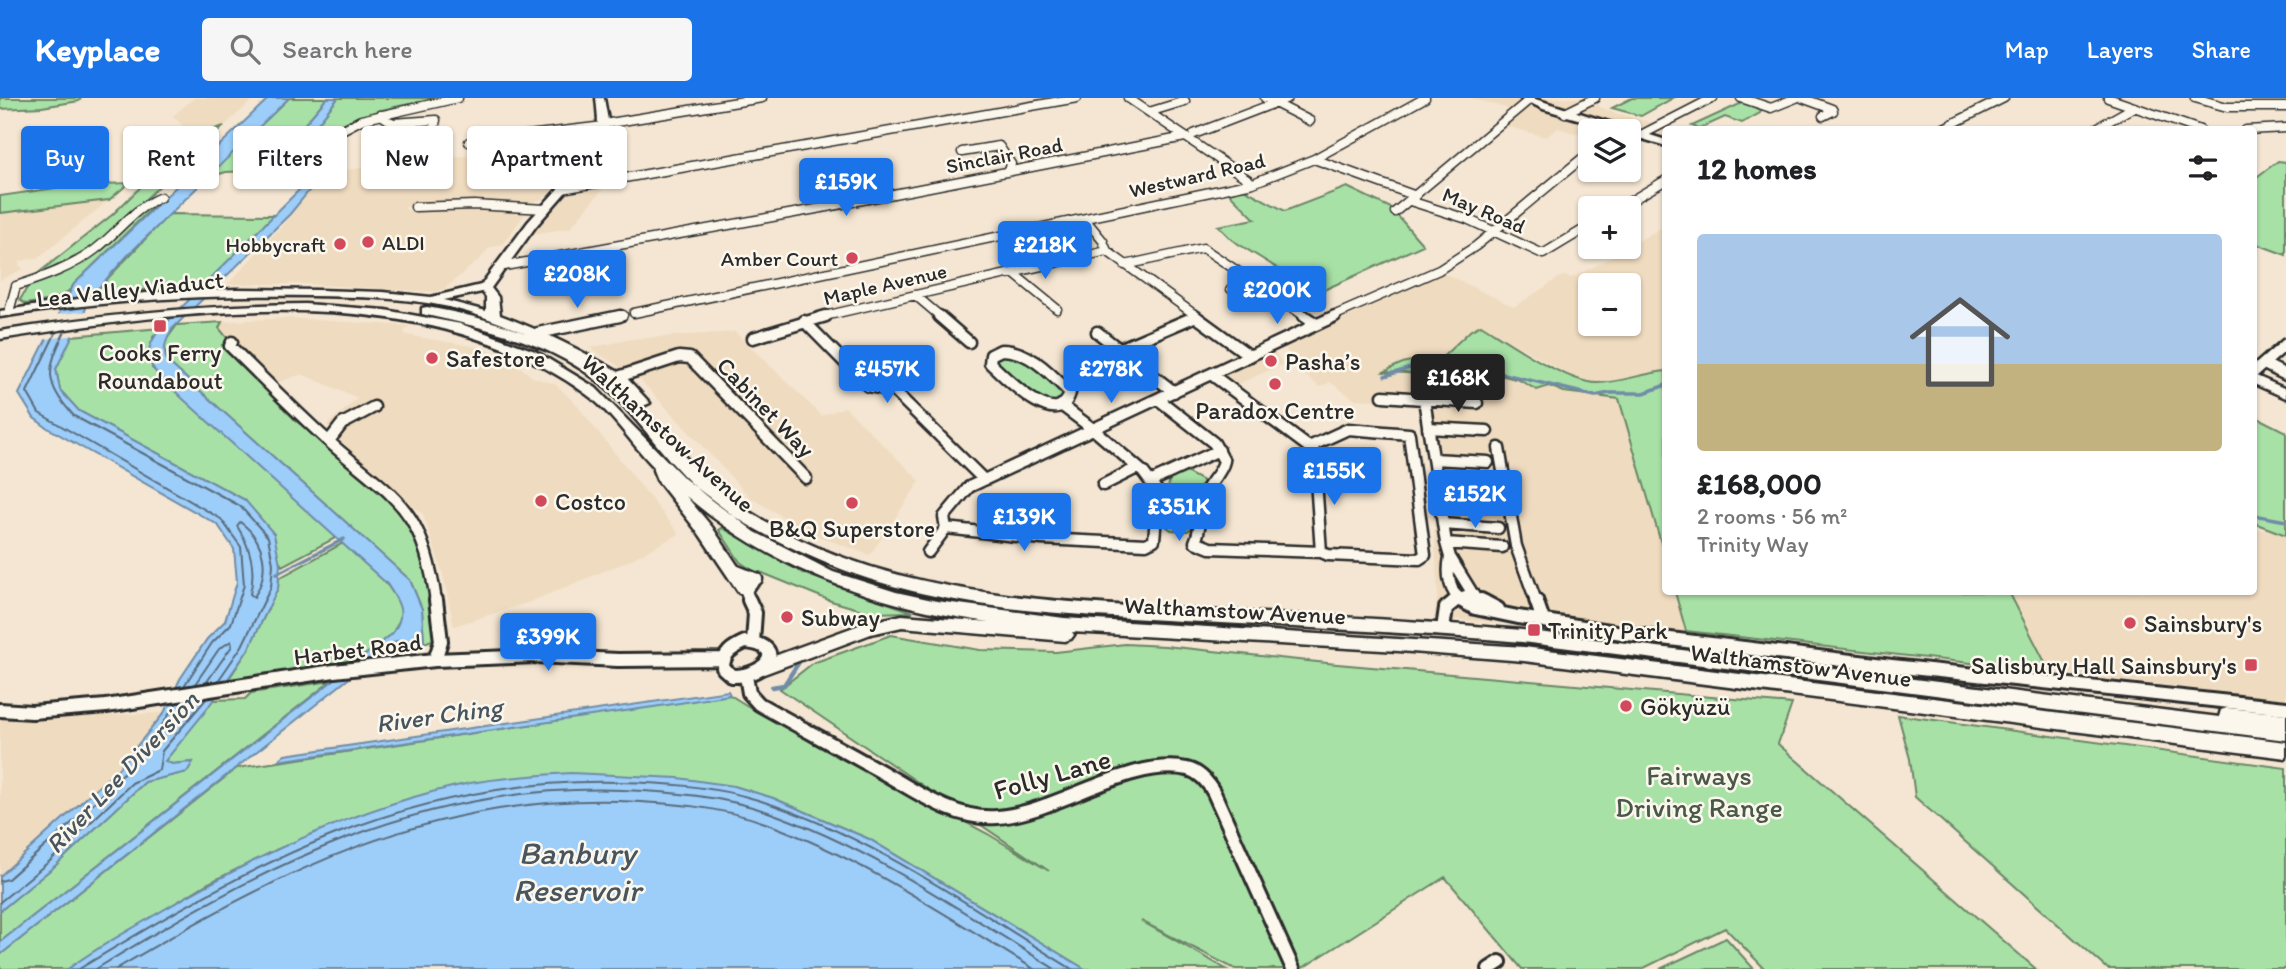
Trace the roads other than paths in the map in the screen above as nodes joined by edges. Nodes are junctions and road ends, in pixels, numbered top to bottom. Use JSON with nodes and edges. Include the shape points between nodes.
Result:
{"nodes":[{"id":1,"x":458,"y":98,"type":"edge"},
{"id":2,"x":600,"y":98,"type":"edge"},
{"id":3,"x":762,"y":98,"type":"edge"},
{"id":4,"x":1077,"y":98,"type":"edge"},
{"id":5,"x":1128,"y":98,"type":"edge"},
{"id":6,"x":1265,"y":98,"type":"edge"},
{"id":7,"x":1288,"y":98,"type":"edge"},
{"id":8,"x":1425,"y":98,"type":"edge"},
{"id":9,"x":1595,"y":98,"type":"edge"},
{"id":10,"x":1713,"y":98,"type":"edge"},
{"id":11,"x":1741,"y":98,"type":"edge"},
{"id":12,"x":1796,"y":98,"type":"edge"},
{"id":13,"x":1802,"y":98,"type":"edge"},
{"id":14,"x":2004,"y":98,"type":"edge"},
{"id":15,"x":2108,"y":98,"type":"edge"},
{"id":16,"x":2195,"y":98,"type":"edge"},
{"id":17,"x":1527,"y":99,"type":"edge"},
{"id":18,"x":1185,"y":102,"type":"dead end"},
{"id":19,"x":1275,"y":103,"type":"junction"},
{"id":20,"x":2134,"y":107,"type":"junction"},
{"id":21,"x":2286,"y":107,"type":"edge"},
{"id":22,"x":1149,"y":112,"type":"junction"},
{"id":23,"x":1566,"y":113,"type":"junction"},
{"id":24,"x":381,"y":115,"type":"junction"},
{"id":25,"x":1822,"y":116,"type":"dead end"},
{"id":26,"x":1585,"y":119,"type":"edge"},
{"id":27,"x":1310,"y":121,"type":"dead end"},
{"id":28,"x":604,"y":125,"type":"junction"},
{"id":29,"x":435,"y":126,"type":"edge"},
{"id":30,"x":596,"y":126,"type":"edge"},
{"id":31,"x":1948,"y":126,"type":"edge"},
{"id":32,"x":2101,"y":126,"type":"edge"},
{"id":33,"x":2189,"y":126,"type":"edge"},
{"id":34,"x":347,"y":128,"type":"edge"},
{"id":35,"x":2286,"y":128,"type":"edge"},
{"id":36,"x":2257,"y":129,"type":"edge"},
{"id":37,"x":1189,"y":135,"type":"junction"},
{"id":38,"x":1641,"y":135,"type":"joint"},
{"id":39,"x":1662,"y":142,"type":"edge"},
{"id":40,"x":962,"y":152,"type":"dead end"},
{"id":41,"x":1314,"y":159,"type":"junction"},
{"id":42,"x":1578,"y":162,"type":"edge"},
{"id":43,"x":1009,"y":171,"type":"junction"},
{"id":44,"x":627,"y":178,"type":"edge"},
{"id":45,"x":1249,"y":180,"type":"dead end"},
{"id":46,"x":1662,"y":182,"type":"edge"},
{"id":47,"x":562,"y":189,"type":"edge"},
{"id":48,"x":1639,"y":196,"type":"edge"},
{"id":49,"x":162,"y":197,"type":"dead end"},
{"id":50,"x":1413,"y":198,"type":"junction"},
{"id":51,"x":415,"y":207,"type":"dead end"},
{"id":52,"x":545,"y":209,"type":"junction"},
{"id":53,"x":1395,"y":212,"type":"dead end"},
{"id":54,"x":1085,"y":219,"type":"junction"},
{"id":55,"x":1493,"y":232,"type":"junction"},
{"id":56,"x":1578,"y":233,"type":"edge"},
{"id":57,"x":1107,"y":251,"type":"junction"},
{"id":58,"x":1125,"y":265,"type":"junction"},
{"id":59,"x":499,"y":267,"type":"junction"},
{"id":60,"x":1013,"y":273,"type":"junction"},
{"id":61,"x":1252,"y":280,"type":"junction"},
{"id":62,"x":1231,"y":289,"type":"dead end"},
{"id":63,"x":486,"y":290,"type":"junction"},
{"id":64,"x":363,"y":295,"type":"junction"},
{"id":65,"x":915,"y":295,"type":"junction"},
{"id":66,"x":407,"y":297,"type":"junction"},
{"id":67,"x":265,"y":303,"type":"junction"},
{"id":68,"x":460,"y":309,"type":"junction"},
{"id":69,"x":1056,"y":309,"type":"dead end"},
{"id":70,"x":634,"y":313,"type":"dead end"},
{"id":71,"x":623,"y":315,"type":"dead end"},
{"id":72,"x":2,"y":316,"type":"edge"},
{"id":73,"x":1194,"y":317,"type":"junction"},
{"id":74,"x":502,"y":320,"type":"junction"},
{"id":75,"x":804,"y":321,"type":"junction"},
{"id":76,"x":1316,"y":324,"type":"junction"},
{"id":77,"x":1097,"y":332,"type":"dead end"},
{"id":78,"x":538,"y":334,"type":"junction"},
{"id":79,"x":0,"y":335,"type":"edge"},
{"id":80,"x":753,"y":338,"type":"dead end"},
{"id":81,"x":0,"y":342,"type":"edge"},
{"id":82,"x":232,"y":342,"type":"dead end"},
{"id":83,"x":969,"y":342,"type":"dead end"},
{"id":84,"x":2286,"y":344,"type":"edge"},
{"id":85,"x":1119,"y":349,"type":"junction"},
{"id":86,"x":1250,"y":356,"type":"junction"},
{"id":87,"x":2264,"y":364,"type":"junction"},
{"id":88,"x":2257,"y":370,"type":"edge"},
{"id":89,"x":1211,"y":374,"type":"junction"},
{"id":90,"x":2286,"y":375,"type":"edge"},
{"id":91,"x":618,"y":377,"type":"junction"},
{"id":92,"x":2257,"y":381,"type":"edge"},
{"id":93,"x":1174,"y":392,"type":"junction"},
{"id":94,"x":2286,"y":394,"type":"edge"},
{"id":95,"x":1383,"y":396,"type":"dead end"},
{"id":96,"x":1424,"y":398,"type":"junction"},
{"id":97,"x":1158,"y":399,"type":"junction"},
{"id":98,"x":1477,"y":403,"type":"dead end"},
{"id":99,"x":1061,"y":405,"type":"junction"},
{"id":100,"x":374,"y":407,"type":"dead end"},
{"id":101,"x":1428,"y":428,"type":"junction"},
{"id":102,"x":1093,"y":430,"type":"junction"},
{"id":103,"x":1487,"y":431,"type":"dead end"},
{"id":104,"x":329,"y":441,"type":"junction"},
{"id":105,"x":1309,"y":447,"type":"junction"},
{"id":106,"x":1499,"y":448,"type":"dead end"},
{"id":107,"x":1219,"y":450,"type":"junction"},
{"id":108,"x":1433,"y":459,"type":"junction"},
{"id":109,"x":657,"y":461,"type":"junction"},
{"id":110,"x":1488,"y":462,"type":"dead end"},
{"id":111,"x":1137,"y":468,"type":"junction"},
{"id":112,"x":1436,"y":476,"type":"junction"},
{"id":113,"x":806,"y":478,"type":"dead end"},
{"id":114,"x":1491,"y":479,"type":"dead end"},
{"id":115,"x":984,"y":480,"type":"junction"},
{"id":116,"x":1152,"y":481,"type":"junction"},
{"id":117,"x":1103,"y":485,"type":"dead end"},
{"id":118,"x":726,"y":501,"type":"junction"},
{"id":119,"x":1443,"y":524,"type":"junction"},
{"id":120,"x":946,"y":528,"type":"junction"},
{"id":121,"x":1499,"y":528,"type":"dead end"},
{"id":122,"x":1446,"y":543,"type":"junction"},
{"id":123,"x":1502,"y":547,"type":"dead end"},
{"id":124,"x":928,"y":552,"type":"dead end"},
{"id":125,"x":1321,"y":552,"type":"junction"},
{"id":126,"x":1450,"y":557,"type":"junction"},
{"id":127,"x":751,"y":584,"type":"joint"},
{"id":128,"x":1474,"y":596,"type":"junction"},
{"id":129,"x":1457,"y":598,"type":"junction"},
{"id":130,"x":1502,"y":613,"type":"junction"},
{"id":131,"x":1542,"y":620,"type":"junction"},
{"id":132,"x":1443,"y":629,"type":"junction"},
{"id":133,"x":1134,"y":630,"type":"junction"},
{"id":134,"x":753,"y":642,"type":"junction"},
{"id":135,"x":723,"y":659,"type":"junction"},
{"id":136,"x":435,"y":660,"type":"junction"},
{"id":137,"x":764,"y":667,"type":"junction"},
{"id":138,"x":746,"y":676,"type":"junction"},
{"id":139,"x":2068,"y":704,"type":"junction"},
{"id":140,"x":2286,"y":708,"type":"edge"},
{"id":141,"x":0,"y":710,"type":"edge"},
{"id":142,"x":2286,"y":721,"type":"edge"},
{"id":143,"x":2286,"y":733,"type":"edge"},
{"id":144,"x":2286,"y":750,"type":"edge"},
{"id":145,"x":1293,"y":969,"type":"edge"}],
"edges":[{"from":1,"to":24,"type":"street"},
{"from":2,"to":28,"type":"main road"},
{"from":3,"to":28,"type":"street"},
{"from":4,"to":44,"type":"street"},
{"from":5,"to":22,"type":"street"},
{"from":6,"to":19,"type":"street"},
{"from":7,"to":19,"type":"street","name":"Sinclair Road"},
{"from":8,"to":41,"type":"street","name":"Westward Road"},
{"from":9,"to":23,"type":"street"},
{"from":10,"to":38,"type":"street"},
{"from":11,"to":12,"type":"street","via":[[1771,108]]},
{"from":13,"to":25,"type":"street","via":[[1832,109]]},
{"from":14,"to":31,"type":"street"},
{"from":15,"to":20,"type":"street"},
{"from":16,"to":21,"type":"street","via":[[2227,107]]},
{"from":17,"to":23,"type":"main road"},
{"from":17,"to":50,"type":"street"},
{"from":18,"to":22,"type":"street"},
{"from":19,"to":27,"type":"street"},
{"from":19,"to":37,"type":"street","name":"Sinclair Road"},
{"from":20,"to":32,"type":"street"},
{"from":20,"to":33,"type":"street"},
{"from":22,"to":37,"type":"street"},
{"from":23,"to":26,"type":"main road"},
{"from":24,"to":29,"type":"street","via":[[393,123],[436,120]]},
{"from":24,"to":34,"type":"street"},
{"from":28,"to":30,"type":"street"},
{"from":35,"to":36,"type":"street"},
{"from":37,"to":43,"type":"street","name":"Sinclair Road"},
{"from":37,"to":45,"type":"street"},
{"from":38,"to":39,"type":"main road"},
{"from":40,"to":43,"type":"street","via":[[999,146],[1011,164]]},
{"from":41,"to":50,"type":"street","name":"May Road"},
{"from":41,"to":54,"type":"street","name":"Westward Road","via":[[1253,183]]},
{"from":42,"to":55,"type":"street"},
{"from":43,"to":59,"type":"street","name":"Sinclair Road"},
{"from":46,"to":48,"type":"street"},
{"from":47,"to":52,"type":"main road"},
{"from":49,"to":72,"type":"street","via":[[149,201],[94,250],[50,273],[15,284]]},
{"from":50,"to":53,"type":"street"},
{"from":50,"to":55,"type":"street","name":"May Road"},
{"from":51,"to":52,"type":"street"},
{"from":52,"to":59,"type":"main road"},
{"from":54,"to":57,"type":"street"},
{"from":54,"to":70,"type":"street","name":"Westward Road"},
{"from":55,"to":56,"type":"street","name":"May Road","via":[[1543,254]]},
{"from":55,"to":76,"type":"street","via":[[1439,270]]},
{"from":57,"to":58,"type":"street"},
{"from":57,"to":60,"type":"street","name":"Maple Avenue"},
{"from":58,"to":61,"type":"street","via":[[1203,248]]},
{"from":58,"to":73,"type":"street"},
{"from":59,"to":63,"type":"main road"},
{"from":60,"to":65,"type":"street","name":"Maple Avenue"},
{"from":60,"to":69,"type":"street"},
{"from":61,"to":62,"type":"street"},
{"from":61,"to":76,"type":"street"},
{"from":63,"to":66,"type":"main road","via":[[450,297]]},
{"from":63,"to":68,"type":"main road","via":[[474,304]]},
{"from":63,"to":74,"type":"main road","via":[[493,300],[492,312]]},
{"from":64,"to":66,"type":"main road"},
{"from":64,"to":67,"type":"main road"},
{"from":64,"to":68,"type":"main road"},
{"from":65,"to":75,"type":"street","name":"Maple Avenue"},
{"from":65,"to":83,"type":"street"},
{"from":66,"to":68,"type":"main road"},
{"from":67,"to":72,"type":"highway","name":"Lea Valley Viaduct"},
{"from":67,"to":72,"type":"main road","via":[[179,294]]},
{"from":67,"to":79,"type":"highway","name":"Lea Valley Viaduct"},
{"from":67,"to":81,"type":"highway"},
{"from":67,"to":109,"type":"highway","name":"Walthamstow Avenue","via":[[401,317],[482,335],[535,355],[592,392]]},
{"from":67,"to":118,"type":"highway","name":"Walthamstow Avenue","via":[[354,303],[432,312],[494,326],[549,347],[613,388],[692,474]]},
{"from":68,"to":74,"type":"main road"},
{"from":71,"to":78,"type":"street"},
{"from":73,"to":85,"type":"street"},
{"from":73,"to":86,"type":"street"},
{"from":74,"to":78,"type":"main road"},
{"from":75,"to":80,"type":"street","name":"Maple Avenue"},
{"from":75,"to":115,"type":"street","via":[[868,386],[894,391]]},
{"from":76,"to":86,"type":"street"},
{"from":77,"to":85,"type":"street"},
{"from":78,"to":91,"type":"main road"},
{"from":82,"to":104,"type":"street","via":[[230,346]]},
{"from":84,"to":87,"type":"street"},
{"from":85,"to":93,"type":"street"},
{"from":86,"to":89,"type":"street"},
{"from":87,"to":88,"type":"street"},
{"from":87,"to":90,"type":"street"},
{"from":89,"to":93,"type":"street"},
{"from":89,"to":105,"type":"street"},
{"from":91,"to":113,"type":"street","name":"Cabinet Way","via":[[679,357],[690,358]]},
{"from":91,"to":118,"type":"highway"},
{"from":92,"to":94,"type":"main road"},
{"from":93,"to":97,"type":"street"},
{"from":95,"to":96,"type":"street"},
{"from":96,"to":98,"type":"street"},
{"from":96,"to":101,"type":"street"},
{"from":97,"to":102,"type":"street"},
{"from":97,"to":107,"type":"street"},
{"from":99,"to":99,"type":"street","via":[[1035,403],[990,363],[991,355],[1003,349],[1020,350],[1070,393]]},
{"from":99,"to":102,"type":"street"},
{"from":100,"to":104,"type":"street","via":[[342,424]]},
{"from":101,"to":103,"type":"street"},
{"from":101,"to":108,"type":"street"},
{"from":102,"to":111,"type":"street"},
{"from":102,"to":115,"type":"street"},
{"from":104,"to":136,"type":"street","via":[[413,519],[432,576],[441,633]]},
{"from":105,"to":125,"type":"street","via":[[1314,454]]},
{"from":105,"to":125,"type":"street","via":[[1348,429],[1409,434],[1424,555],[1419,559]]},
{"from":106,"to":131,"type":"street","via":[[1516,546]]},
{"from":107,"to":116,"type":"street"},
{"from":107,"to":125,"type":"street","via":[[1224,467],[1204,495],[1195,542],[1210,548]]},
{"from":108,"to":110,"type":"street"},
{"from":108,"to":112,"type":"street"},
{"from":109,"to":127,"type":"highway","via":[[662,477],[732,569]]},
{"from":109,"to":133,"type":"highway","name":"Walthamstow Avenue","via":[[729,524],[796,562],[849,584],[967,614]]},
{"from":111,"to":116,"type":"street"},
{"from":111,"to":117,"type":"street"},
{"from":112,"to":114,"type":"street"},
{"from":112,"to":119,"type":"street"},
{"from":115,"to":120,"type":"street","via":[[960,495],[944,517]]},
{"from":116,"to":120,"type":"street","via":[[1158,493],[1156,536],[1146,544]]},
{"from":118,"to":132,"type":"highway","name":"Walthamstow Avenue","via":[[824,556],[908,584],[962,596],[1079,610]]},
{"from":119,"to":121,"type":"street"},
{"from":119,"to":122,"type":"street"},
{"from":120,"to":124,"type":"street"},
{"from":122,"to":123,"type":"street"},
{"from":122,"to":126,"type":"street"},
{"from":126,"to":128,"type":"street"},
{"from":126,"to":129,"type":"street","via":[[1452,593]]},
{"from":127,"to":134,"type":"street"},
{"from":128,"to":129,"type":"street"},
{"from":128,"to":130,"type":"street"},
{"from":129,"to":130,"type":"street","name":"Walthamstow Avenue","via":[[1475,608]]},
{"from":129,"to":132,"type":"street","via":[[1446,608]]},
{"from":130,"to":131,"type":"street","name":"Walthamstow Avenue"},
{"from":131,"to":140,"type":"street","name":"Walthamstow Avenue","via":[[1878,665]]},
{"from":132,"to":139,"type":"highway","name":"Walthamstow Avenue"},
{"from":133,"to":137,"type":"highway","via":[[1104,636],[1040,634],[902,621],[868,628]]},
{"from":133,"to":144,"type":"highway","name":"Walthamstow Avenue","via":[[1524,654]]},
{"from":134,"to":135,"type":"street","via":[[731,648]]},
{"from":134,"to":137,"type":"street","via":[[768,650]]},
{"from":135,"to":136,"type":"street","name":"Harbet Road","via":[[535,656]]},
{"from":135,"to":138,"type":"street","via":[[727,673]]},
{"from":136,"to":141,"type":"street","name":"Harbet Road","via":[[148,701],[51,711]]},
{"from":137,"to":138,"type":"street"},
{"from":138,"to":145,"type":"street","name":"Folly Lane","via":[[749,693],[759,704],[973,817],[1009,816],[1167,768],[1193,772],[1214,793]]},
{"from":139,"to":142,"type":"highway"},
{"from":139,"to":143,"type":"highway"}]}
